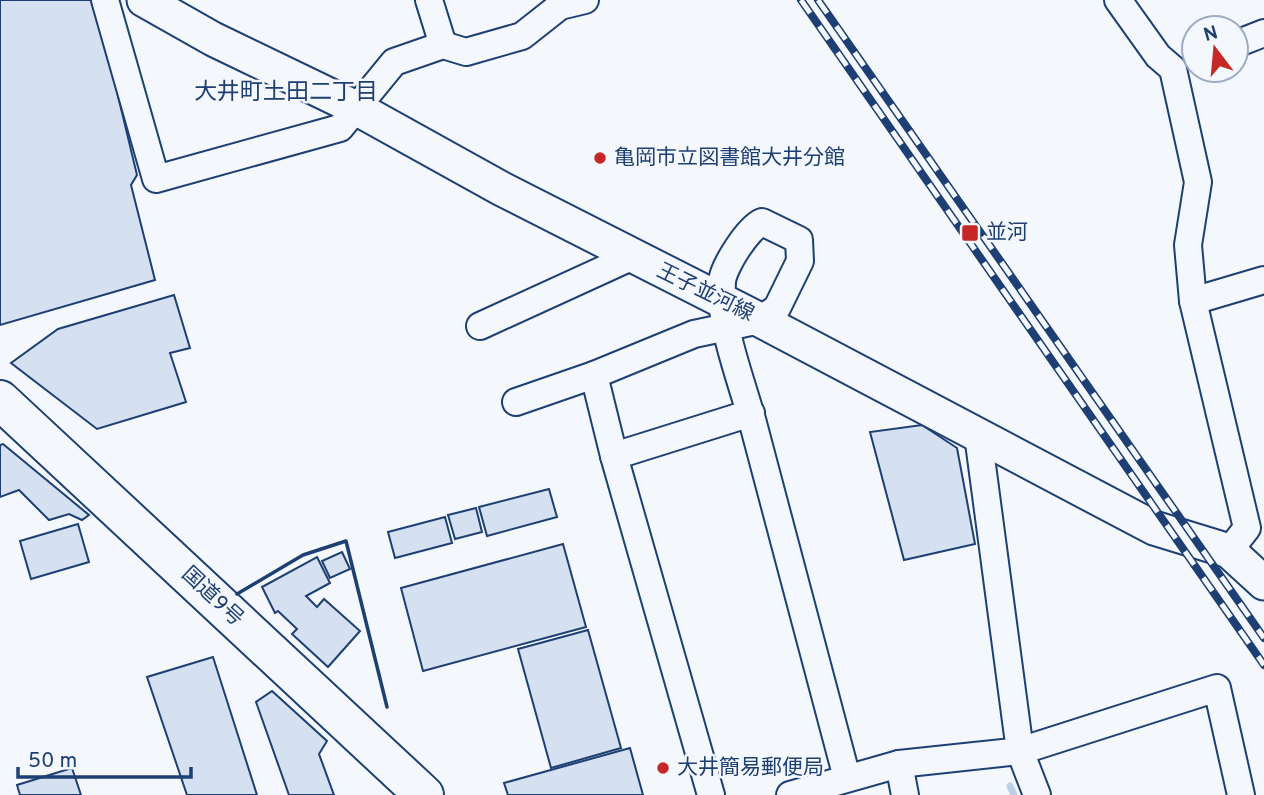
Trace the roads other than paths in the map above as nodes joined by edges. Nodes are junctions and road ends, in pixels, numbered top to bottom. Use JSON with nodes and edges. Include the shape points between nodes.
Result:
{"nodes":[{"id":1,"x":105,"y":0,"type":"edge"},
{"id":2,"x":144,"y":0,"type":"edge"},
{"id":3,"x":429,"y":0,"type":"edge"},
{"id":4,"x":1118,"y":0,"type":"edge"},
{"id":5,"x":568,"y":2,"type":"edge"},
{"id":6,"x":443,"y":45,"type":"junction"},
{"id":7,"x":1180,"y":64,"type":"edge"},
{"id":8,"x":1186,"y":84,"type":"edge"},
{"id":9,"x":356,"y":108,"type":"junction"},
{"id":10,"x":631,"y":257,"type":"junction"},
{"id":11,"x":1264,"y":280,"type":"edge"},
{"id":12,"x":1193,"y":301,"type":"junction"},
{"id":13,"x":724,"y":314,"type":"junction"},
{"id":14,"x":760,"y":320,"type":"junction"},
{"id":15,"x":480,"y":326,"type":"dead end"},
{"id":16,"x":594,"y":375,"type":"junction"},
{"id":17,"x":0,"y":400,"type":"edge"},
{"id":18,"x":516,"y":402,"type":"dead end"},
{"id":19,"x":751,"y":413,"type":"junction"},
{"id":20,"x":978,"y":435,"type":"junction"},
{"id":21,"x":614,"y":456,"type":"junction"},
{"id":22,"x":1229,"y":551,"type":"junction"},
{"id":23,"x":1264,"y":583,"type":"edge"},
{"id":24,"x":1020,"y":751,"type":"junction"},
{"id":25,"x":899,"y":764,"type":"junction"},
{"id":26,"x":846,"y":778,"type":"junction"},
{"id":27,"x":424,"y":795,"type":"edge"},
{"id":28,"x":711,"y":795,"type":"edge"},
{"id":29,"x":790,"y":795,"type":"edge"},
{"id":30,"x":905,"y":795,"type":"edge"},
{"id":31,"x":1037,"y":795,"type":"edge"},
{"id":32,"x":1241,"y":795,"type":"edge"}],
"edges":[{"from":1,"to":9,"type":"street","via":[[156,179],[340,128]]},
{"from":2,"to":9,"type":"main road","name":"王子並河線"},
{"from":3,"to":6,"type":"street"},
{"from":4,"to":7,"type":"street","via":[[1158,56]]},
{"from":5,"to":6,"type":"street","via":[[522,36],[466,52]]},
{"from":6,"to":9,"type":"street","via":[[394,61]]},
{"from":8,"to":12,"type":"street","via":[[1198,182],[1188,245]]},
{"from":9,"to":10,"type":"main road","name":"王子並河線"},
{"from":10,"to":13,"type":"main road","name":"王子並河線"},
{"from":10,"to":15,"type":"street"},
{"from":11,"to":12,"type":"street"},
{"from":12,"to":22,"type":"street","via":[[1247,528]]},
{"from":13,"to":14,"type":"main road","name":"王子並河線"},
{"from":13,"to":14,"type":"street","via":[[722,278],[754,226],[762,222],[799,240],[800,261],[777,308]]},
{"from":13,"to":16,"type":"street","via":[[694,334]]},
{"from":13,"to":19,"type":"street"},
{"from":14,"to":20,"type":"main road","name":"王子並河線"},
{"from":16,"to":18,"type":"street"},
{"from":16,"to":21,"type":"street"},
{"from":17,"to":27,"type":"highway","name":"国道9号"},
{"from":19,"to":21,"type":"street"},
{"from":19,"to":26,"type":"street"},
{"from":20,"to":22,"type":"main road","name":"王子並河線","via":[[1154,528]]},
{"from":20,"to":24,"type":"street"},
{"from":21,"to":28,"type":"street"},
{"from":22,"to":23,"type":"main road","name":"王子並河線"},
{"from":24,"to":25,"type":"street"},
{"from":24,"to":31,"type":"street"},
{"from":24,"to":32,"type":"street","via":[[1217,688]]},
{"from":25,"to":26,"type":"street"},
{"from":25,"to":30,"type":"street"},
{"from":26,"to":29,"type":"street"}]}
